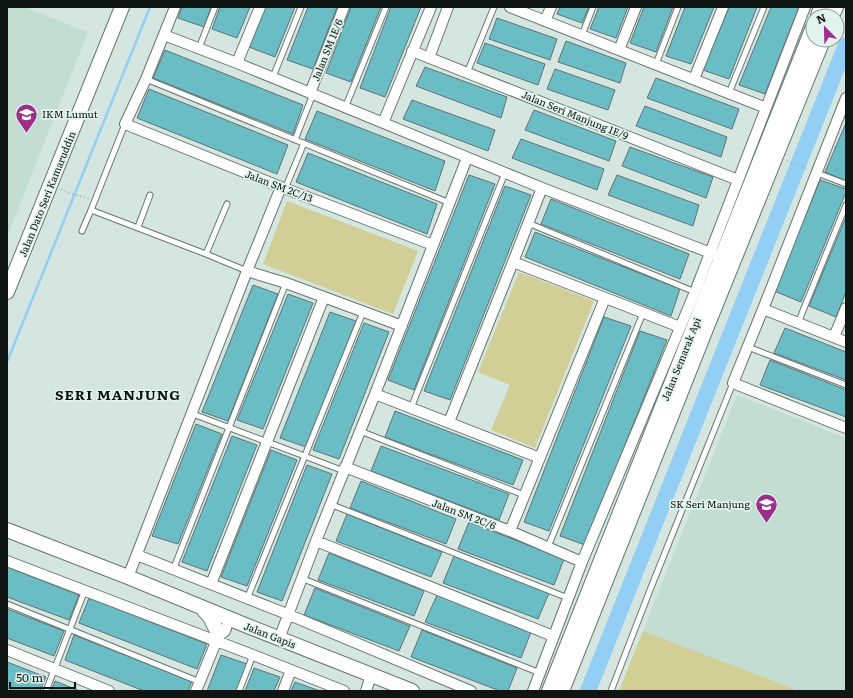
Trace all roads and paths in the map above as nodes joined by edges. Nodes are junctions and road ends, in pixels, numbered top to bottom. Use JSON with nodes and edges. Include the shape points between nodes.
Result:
{"nodes":[{"id":1,"x":122,"y":7,"type":"edge"},
{"id":2,"x":175,"y":7,"type":"edge"},
{"id":3,"x":215,"y":7,"type":"edge"},
{"id":4,"x":260,"y":7,"type":"edge"},
{"id":5,"x":301,"y":7,"type":"edge"},
{"id":6,"x":344,"y":7,"type":"edge"},
{"id":7,"x":386,"y":7,"type":"edge"},
{"id":8,"x":430,"y":7,"type":"edge"},
{"id":9,"x":448,"y":7,"type":"edge"},
{"id":10,"x":494,"y":7,"type":"edge"},
{"id":11,"x":510,"y":7,"type":"edge"},
{"id":12,"x":550,"y":7,"type":"edge"},
{"id":13,"x":593,"y":7,"type":"edge"},
{"id":14,"x":636,"y":7,"type":"edge"},
{"id":15,"x":678,"y":7,"type":"edge"},
{"id":16,"x":723,"y":7,"type":"edge"},
{"id":17,"x":764,"y":7,"type":"edge"},
{"id":18,"x":805,"y":7,"type":"edge"},
{"id":19,"x":545,"y":21,"type":"junction"},
{"id":20,"x":164,"y":35,"type":"junction"},
{"id":21,"x":582,"y":35,"type":"junction"},
{"id":22,"x":805,"y":47,"type":"edge"},
{"id":23,"x":199,"y":48,"type":"junction"},
{"id":24,"x":819,"y":48,"type":"edge"},
{"id":25,"x":619,"y":50,"type":"junction"},
{"id":26,"x":412,"y":51,"type":"junction"},
{"id":27,"x":428,"y":58,"type":"junction"},
{"id":28,"x":238,"y":63,"type":"junction"},
{"id":29,"x":656,"y":64,"type":"junction"},
{"id":30,"x":467,"y":73,"type":"junction"},
{"id":31,"x":272,"y":77,"type":"junction"},
{"id":32,"x":146,"y":79,"type":"junction"},
{"id":33,"x":694,"y":79,"type":"junction"},
{"id":34,"x":729,"y":93,"type":"junction"},
{"id":35,"x":312,"y":94,"type":"junction"},
{"id":36,"x":846,"y":98,"type":"edge"},
{"id":37,"x":345,"y":108,"type":"junction"},
{"id":38,"x":766,"y":108,"type":"junction"},
{"id":39,"x":383,"y":123,"type":"junction"},
{"id":40,"x":125,"y":124,"type":"junction"},
{"id":41,"x":295,"y":140,"type":"junction"},
{"id":42,"x":304,"y":143,"type":"junction"},
{"id":43,"x":467,"y":158,"type":"junction"},
{"id":44,"x":787,"y":161,"type":"dead end"},
{"id":45,"x":806,"y":168,"type":"dead end"},
{"id":46,"x":505,"y":173,"type":"junction"},
{"id":47,"x":817,"y":173,"type":"junction"},
{"id":48,"x":738,"y":180,"type":"junction"},
{"id":49,"x":846,"y":184,"type":"edge"},
{"id":50,"x":283,"y":188,"type":"junction"},
{"id":51,"x":542,"y":188,"type":"junction"},
{"id":52,"x":64,"y":191,"type":"dead end"},
{"id":53,"x":150,"y":195,"type":"dead end"},
{"id":54,"x":83,"y":197,"type":"dead end"},
{"id":55,"x":450,"y":203,"type":"junction"},
{"id":56,"x":227,"y":204,"type":"dead end"},
{"id":57,"x":846,"y":205,"type":"edge"},
{"id":58,"x":92,"y":210,"type":"junction"},
{"id":59,"x":528,"y":224,"type":"junction"},
{"id":60,"x":138,"y":227,"type":"junction"},
{"id":61,"x":82,"y":231,"type":"dead end"},
{"id":62,"x":434,"y":245,"type":"junction"},
{"id":63,"x":206,"y":254,"type":"junction"},
{"id":64,"x":722,"y":257,"type":"junction"},
{"id":65,"x":513,"y":262,"type":"junction"},
{"id":66,"x":248,"y":271,"type":"junction"},
{"id":67,"x":286,"y":283,"type":"junction"},
{"id":68,"x":7,"y":292,"type":"edge"},
{"id":69,"x":695,"y":292,"type":"junction"},
{"id":70,"x":324,"y":297,"type":"junction"},
{"id":71,"x":605,"y":298,"type":"junction"},
{"id":72,"x":846,"y":308,"type":"edge"},
{"id":73,"x":763,"y":310,"type":"junction"},
{"id":74,"x":363,"y":312,"type":"junction"},
{"id":75,"x":643,"y":313,"type":"junction"},
{"id":76,"x":798,"y":323,"type":"junction"},
{"id":77,"x":402,"y":326,"type":"junction"},
{"id":78,"x":680,"y":327,"type":"junction"},
{"id":79,"x":834,"y":337,"type":"junction"},
{"id":80,"x":846,"y":342,"type":"edge"},
{"id":81,"x":748,"y":347,"type":"junction"},
{"id":82,"x":733,"y":383,"type":"junction"},
{"id":83,"x":846,"y":385,"type":"edge"},
{"id":84,"x":375,"y":394,"type":"junction"},
{"id":85,"x":411,"y":408,"type":"junction"},
{"id":86,"x":193,"y":414,"type":"junction"},
{"id":87,"x":449,"y":422,"type":"junction"},
{"id":88,"x":229,"y":428,"type":"junction"},
{"id":89,"x":846,"y":428,"type":"edge"},
{"id":90,"x":360,"y":431,"type":"junction"},
{"id":91,"x":267,"y":442,"type":"junction"},
{"id":92,"x":305,"y":457,"type":"junction"},
{"id":93,"x":540,"y":458,"type":"junction"},
{"id":94,"x":344,"y":469,"type":"junction"},
{"id":95,"x":524,"y":495,"type":"junction"},
{"id":96,"x":330,"y":504,"type":"junction"},
{"id":97,"x":7,"y":530,"type":"edge"},
{"id":98,"x":510,"y":531,"type":"junction"},
{"id":99,"x":316,"y":541,"type":"junction"},
{"id":100,"x":548,"y":547,"type":"junction"},
{"id":101,"x":137,"y":556,"type":"junction"},
{"id":102,"x":7,"y":561,"type":"edge"},
{"id":103,"x":582,"y":562,"type":"junction"},
{"id":104,"x":173,"y":570,"type":"junction"},
{"id":105,"x":128,"y":577,"type":"junction"},
{"id":106,"x":301,"y":578,"type":"junction"},
{"id":107,"x":211,"y":584,"type":"junction"},
{"id":108,"x":85,"y":590,"type":"junction"},
{"id":109,"x":247,"y":598,"type":"junction"},
{"id":110,"x":568,"y":598,"type":"junction"},
{"id":111,"x":7,"y":604,"type":"edge"},
{"id":112,"x":288,"y":614,"type":"junction"},
{"id":113,"x":70,"y":629,"type":"junction"},
{"id":114,"x":221,"y":629,"type":"junction"},
{"id":115,"x":553,"y":636,"type":"junction"},
{"id":116,"x":279,"y":639,"type":"junction"},
{"id":117,"x":7,"y":650,"type":"edge"},
{"id":118,"x":253,"y":654,"type":"junction"},
{"id":119,"x":55,"y":669,"type":"junction"},
{"id":120,"x":291,"y":670,"type":"junction"},
{"id":121,"x":540,"y":673,"type":"junction"},
{"id":122,"x":371,"y":674,"type":"junction"},
{"id":123,"x":198,"y":686,"type":"edge"},
{"id":124,"x":326,"y":688,"type":"edge"},
{"id":125,"x":46,"y":691,"type":"edge"},
{"id":126,"x":109,"y":691,"type":"edge"},
{"id":127,"x":239,"y":691,"type":"edge"},
{"id":128,"x":283,"y":691,"type":"edge"},
{"id":129,"x":344,"y":691,"type":"edge"},
{"id":130,"x":366,"y":691,"type":"edge"},
{"id":131,"x":412,"y":691,"type":"edge"},
{"id":132,"x":471,"y":691,"type":"edge"},
{"id":133,"x":533,"y":691,"type":"edge"},
{"id":134,"x":549,"y":691,"type":"edge"},
{"id":135,"x":562,"y":691,"type":"edge"},
{"id":136,"x":611,"y":691,"type":"edge"}],
"edges":[{"from":1,"to":68,"type":"street","name":"Jalan Dato Seri Kamaruddin"},
{"from":2,"to":20,"type":"street"},
{"from":3,"to":23,"type":"lane"},
{"from":4,"to":28,"type":"street"},
{"from":5,"to":31,"type":"lane"},
{"from":6,"to":35,"type":"street","name":"Jalan SM 1E/6"},
{"from":7,"to":37,"type":"lane"},
{"from":8,"to":26,"type":"street"},
{"from":9,"to":27,"type":"street"},
{"from":10,"to":30,"type":"lane"},
{"from":11,"to":19,"type":"street"},
{"from":12,"to":19,"type":"street"},
{"from":13,"to":21,"type":"lane"},
{"from":14,"to":25,"type":"street"},
{"from":15,"to":29,"type":"lane"},
{"from":16,"to":33,"type":"street"},
{"from":17,"to":34,"type":"lane"},
{"from":18,"to":38,"type":"street"},
{"from":19,"to":21,"type":"street"},
{"from":20,"to":23,"type":"street"},
{"from":20,"to":32,"type":"street"},
{"from":21,"to":25,"type":"street"},
{"from":22,"to":64,"type":"street","name":"Jalan Semarak Api"},
{"from":23,"to":28,"type":"street"},
{"from":24,"to":64,"type":"street","name":"Jalan Semarak Api"},
{"from":25,"to":29,"type":"street"},
{"from":26,"to":27,"type":"street","name":"Jalan Seri Manjung 1E/9"},
{"from":26,"to":39,"type":"street"},
{"from":27,"to":30,"type":"street","name":"Jalan Seri Manjung 1E/9"},
{"from":28,"to":31,"type":"street"},
{"from":29,"to":33,"type":"street"},
{"from":30,"to":48,"type":"street","name":"Jalan Seri Manjung 1E/9"},
{"from":31,"to":35,"type":"street"},
{"from":32,"to":40,"type":"street"},
{"from":32,"to":41,"type":"lane"},
{"from":33,"to":34,"type":"street"},
{"from":34,"to":38,"type":"street"},
{"from":35,"to":37,"type":"street"},
{"from":35,"to":41,"type":"lane"},
{"from":36,"to":47,"type":"street"},
{"from":37,"to":39,"type":"street"},
{"from":38,"to":48,"type":"street"},
{"from":39,"to":43,"type":"street"},
{"from":40,"to":50,"type":"street","name":"Jalan SM 2C/13"},
{"from":40,"to":58,"type":"lane"},
{"from":41,"to":42,"type":"lane"},
{"from":42,"to":50,"type":"lane"},
{"from":42,"to":55,"type":"lane"},
{"from":43,"to":46,"type":"street"},
{"from":43,"to":55,"type":"street"},
{"from":44,"to":45,"type":"path"},
{"from":46,"to":51,"type":"street"},
{"from":46,"to":85,"type":"lane"},
{"from":47,"to":49,"type":"lane"},
{"from":47,"to":73,"type":"street"},
{"from":48,"to":64,"type":"street"},
{"from":50,"to":62,"type":"street","name":"Jalan SM 2C/13"},
{"from":50,"to":66,"type":"street"},
{"from":51,"to":59,"type":"street"},
{"from":51,"to":64,"type":"street"},
{"from":52,"to":54,"type":"path"},
{"from":53,"to":60,"type":"lane"},
{"from":55,"to":62,"type":"street"},
{"from":56,"to":63,"type":"lane"},
{"from":57,"to":76,"type":"lane"},
{"from":58,"to":60,"type":"lane"},
{"from":58,"to":61,"type":"lane"},
{"from":59,"to":65,"type":"street"},
{"from":59,"to":69,"type":"lane"},
{"from":60,"to":63,"type":"lane"},
{"from":62,"to":77,"type":"street"},
{"from":63,"to":66,"type":"lane"},
{"from":64,"to":69,"type":"street"},
{"from":64,"to":134,"type":"street","name":"Jalan Semarak Api"},
{"from":64,"to":135,"type":"street","name":"Jalan Semarak Api"},
{"from":65,"to":71,"type":"street"},
{"from":65,"to":87,"type":"street"},
{"from":66,"to":67,"type":"street"},
{"from":66,"to":86,"type":"street"},
{"from":67,"to":70,"type":"street"},
{"from":67,"to":88,"type":"lane"},
{"from":69,"to":78,"type":"street"},
{"from":70,"to":74,"type":"street"},
{"from":70,"to":91,"type":"street"},
{"from":71,"to":75,"type":"street"},
{"from":71,"to":93,"type":"street"},
{"from":72,"to":79,"type":"street"},
{"from":73,"to":76,"type":"street"},
{"from":73,"to":81,"type":"street"},
{"from":74,"to":77,"type":"street"},
{"from":74,"to":92,"type":"lane"},
{"from":75,"to":78,"type":"street"},
{"from":75,"to":100,"type":"lane"},
{"from":76,"to":79,"type":"street"},
{"from":77,"to":84,"type":"street"},
{"from":78,"to":103,"type":"street"},
{"from":79,"to":80,"type":"street"},
{"from":81,"to":82,"type":"street"},
{"from":81,"to":83,"type":"lane"},
{"from":82,"to":89,"type":"street"},
{"from":82,"to":136,"type":"lane"},
{"from":84,"to":85,"type":"street"},
{"from":84,"to":90,"type":"street"},
{"from":85,"to":87,"type":"street"},
{"from":86,"to":88,"type":"lane"},
{"from":86,"to":101,"type":"street"},
{"from":87,"to":93,"type":"street"},
{"from":88,"to":91,"type":"lane"},
{"from":88,"to":104,"type":"lane"},
{"from":90,"to":94,"type":"street"},
{"from":90,"to":95,"type":"lane"},
{"from":91,"to":92,"type":"lane"},
{"from":91,"to":107,"type":"street"},
{"from":92,"to":94,"type":"lane"},
{"from":92,"to":109,"type":"lane"},
{"from":93,"to":95,"type":"street"},
{"from":94,"to":96,"type":"street"},
{"from":94,"to":98,"type":"street","name":"Jalan SM 2C/6"},
{"from":95,"to":98,"type":"street"},
{"from":96,"to":99,"type":"street"},
{"from":96,"to":110,"type":"lane"},
{"from":97,"to":105,"type":"street","name":"Jalan Gapis"},
{"from":98,"to":100,"type":"street","name":"Jalan SM 2C/6"},
{"from":99,"to":106,"type":"street"},
{"from":99,"to":115,"type":"street"},
{"from":100,"to":103,"type":"street","name":"Jalan SM 2C/6"},
{"from":101,"to":104,"type":"street"},
{"from":101,"to":105,"type":"street"},
{"from":102,"to":108,"type":"street"},
{"from":103,"to":110,"type":"street"},
{"from":104,"to":107,"type":"street"},
{"from":105,"to":114,"type":"street","name":"Jalan Gapis","via":[[201,608]]},
{"from":106,"to":112,"type":"street"},
{"from":106,"to":121,"type":"lane"},
{"from":107,"to":109,"type":"street"},
{"from":108,"to":113,"type":"lane"},
{"from":108,"to":114,"type":"street"},
{"from":109,"to":112,"type":"street"},
{"from":110,"to":115,"type":"street"},
{"from":111,"to":113,"type":"lane"},
{"from":112,"to":116,"type":"street"},
{"from":112,"to":132,"type":"street"},
{"from":113,"to":119,"type":"lane"},
{"from":113,"to":123,"type":"lane"},
{"from":114,"to":116,"type":"street","name":"Jalan Gapis","via":[[245,626]]},
{"from":114,"to":118,"type":"street"},
{"from":114,"to":123,"type":"street"},
{"from":115,"to":121,"type":"street"},
{"from":116,"to":122,"type":"street","name":"Jalan Gapis"},
{"from":117,"to":119,"type":"street"},
{"from":118,"to":120,"type":"street"},
{"from":118,"to":127,"type":"lane"},
{"from":119,"to":125,"type":"lane"},
{"from":119,"to":126,"type":"street"},
{"from":120,"to":124,"type":"street"},
{"from":120,"to":128,"type":"street"},
{"from":121,"to":133,"type":"street"},
{"from":122,"to":130,"type":"street"},
{"from":122,"to":131,"type":"street","name":"Jalan Gapis"},
{"from":124,"to":129,"type":"street"}]}
